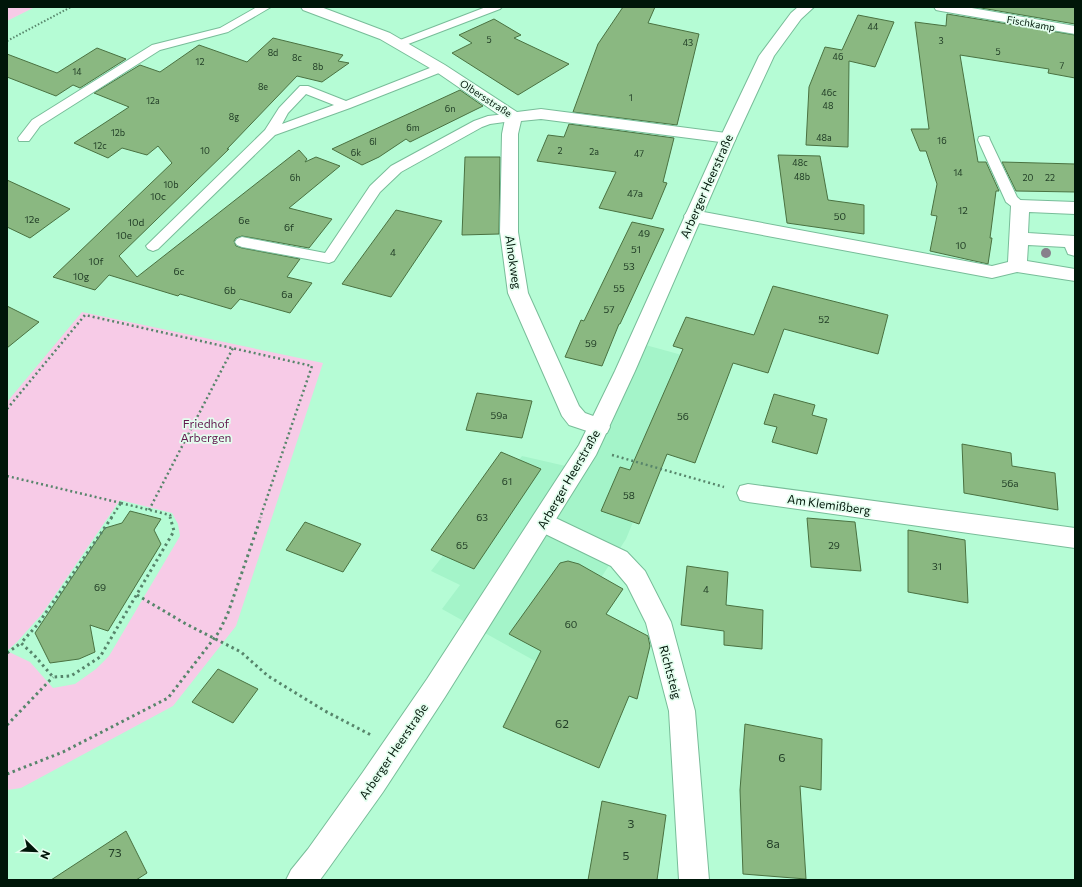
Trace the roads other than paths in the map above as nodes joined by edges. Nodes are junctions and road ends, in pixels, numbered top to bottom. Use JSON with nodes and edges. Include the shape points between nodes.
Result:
{"nodes":[{"id":1,"x":265,"y":7,"type":"edge"},
{"id":2,"x":308,"y":7,"type":"edge"},
{"id":3,"x":496,"y":7,"type":"edge"},
{"id":4,"x":807,"y":7,"type":"edge"},
{"id":5,"x":941,"y":7,"type":"edge"},
{"id":6,"x":1075,"y":30,"type":"edge"},
{"id":7,"x":399,"y":44,"type":"junction"},
{"id":8,"x":440,"y":68,"type":"junction"},
{"id":9,"x":346,"y":106,"type":"junction"},
{"id":10,"x":514,"y":117,"type":"junction"},
{"id":11,"x":270,"y":132,"type":"junction"},
{"id":12,"x":24,"y":138,"type":"dead end"},
{"id":13,"x":728,"y":138,"type":"junction"},
{"id":14,"x":984,"y":140,"type":"dead end"},
{"id":15,"x":1020,"y":206,"type":"junction"},
{"id":16,"x":1075,"y":208,"type":"edge"},
{"id":17,"x":693,"y":216,"type":"junction"},
{"id":18,"x":1019,"y":238,"type":"junction"},
{"id":19,"x":242,"y":242,"type":"dead end"},
{"id":20,"x":153,"y":246,"type":"dead end"},
{"id":21,"x":1075,"y":250,"type":"edge"},
{"id":22,"x":1017,"y":266,"type":"junction"},
{"id":23,"x":1075,"y":276,"type":"edge"},
{"id":24,"x":599,"y":427,"type":"junction"},
{"id":25,"x":748,"y":493,"type":"road end"},
{"id":26,"x":543,"y":522,"type":"junction"},
{"id":27,"x":1075,"y":538,"type":"edge"},
{"id":28,"x":300,"y":880,"type":"edge"},
{"id":29,"x":694,"y":880,"type":"edge"}],
"edges":[{"from":1,"to":12,"type":"lane","via":[[224,30],[156,47],[36,123]]},
{"from":2,"to":7,"type":"street","name":"Olbersstraße","via":[[385,36]]},
{"from":3,"to":7,"type":"lane"},
{"from":4,"to":13,"type":"street","name":"Arberger Heerstraße","via":[[796,16],[767,56]]},
{"from":5,"to":6,"type":"street","name":"Fischkamp"},
{"from":7,"to":8,"type":"street","name":"Olbersstraße"},
{"from":8,"to":9,"type":"lane"},
{"from":8,"to":10,"type":"street","name":"Olbersstraße"},
{"from":9,"to":11,"type":"lane"},
{"from":9,"to":11,"type":"lane","via":[[304,89],[283,111]]},
{"from":10,"to":13,"type":"street","name":"Olbersstraße","via":[[541,114]]},
{"from":10,"to":19,"type":"lane","via":[[488,120],[478,124],[396,169],[376,189],[329,258]]},
{"from":10,"to":24,"type":"street","name":"Alnokweg","via":[[510,134],[509,232],[518,293],[570,410],[577,419]]},
{"from":11,"to":20,"type":"lane"},
{"from":13,"to":17,"type":"street","name":"Arberger Heerstraße"},
{"from":14,"to":15,"type":"lane","via":[[1011,199]]},
{"from":15,"to":16,"type":"street"},
{"from":15,"to":18,"type":"street"},
{"from":17,"to":22,"type":"street","via":[[992,272]]},
{"from":17,"to":24,"type":"street","name":"Arberger Heerstraße"},
{"from":18,"to":21,"type":"street","via":[[1073,242]]},
{"from":18,"to":22,"type":"street"},
{"from":22,"to":23,"type":"street"},
{"from":24,"to":26,"type":"street","name":"Arberger Heerstraße","via":[[588,450]]},
{"from":25,"to":27,"type":"street","name":"Am Klemißberg"},
{"from":26,"to":28,"type":"street","name":"Arberger Heerstraße","via":[[396,748],[318,859]]},
{"from":26,"to":29,"type":"street","name":"Richtsteig","via":[[618,559],[636,578],[658,622],[682,711]]}]}
